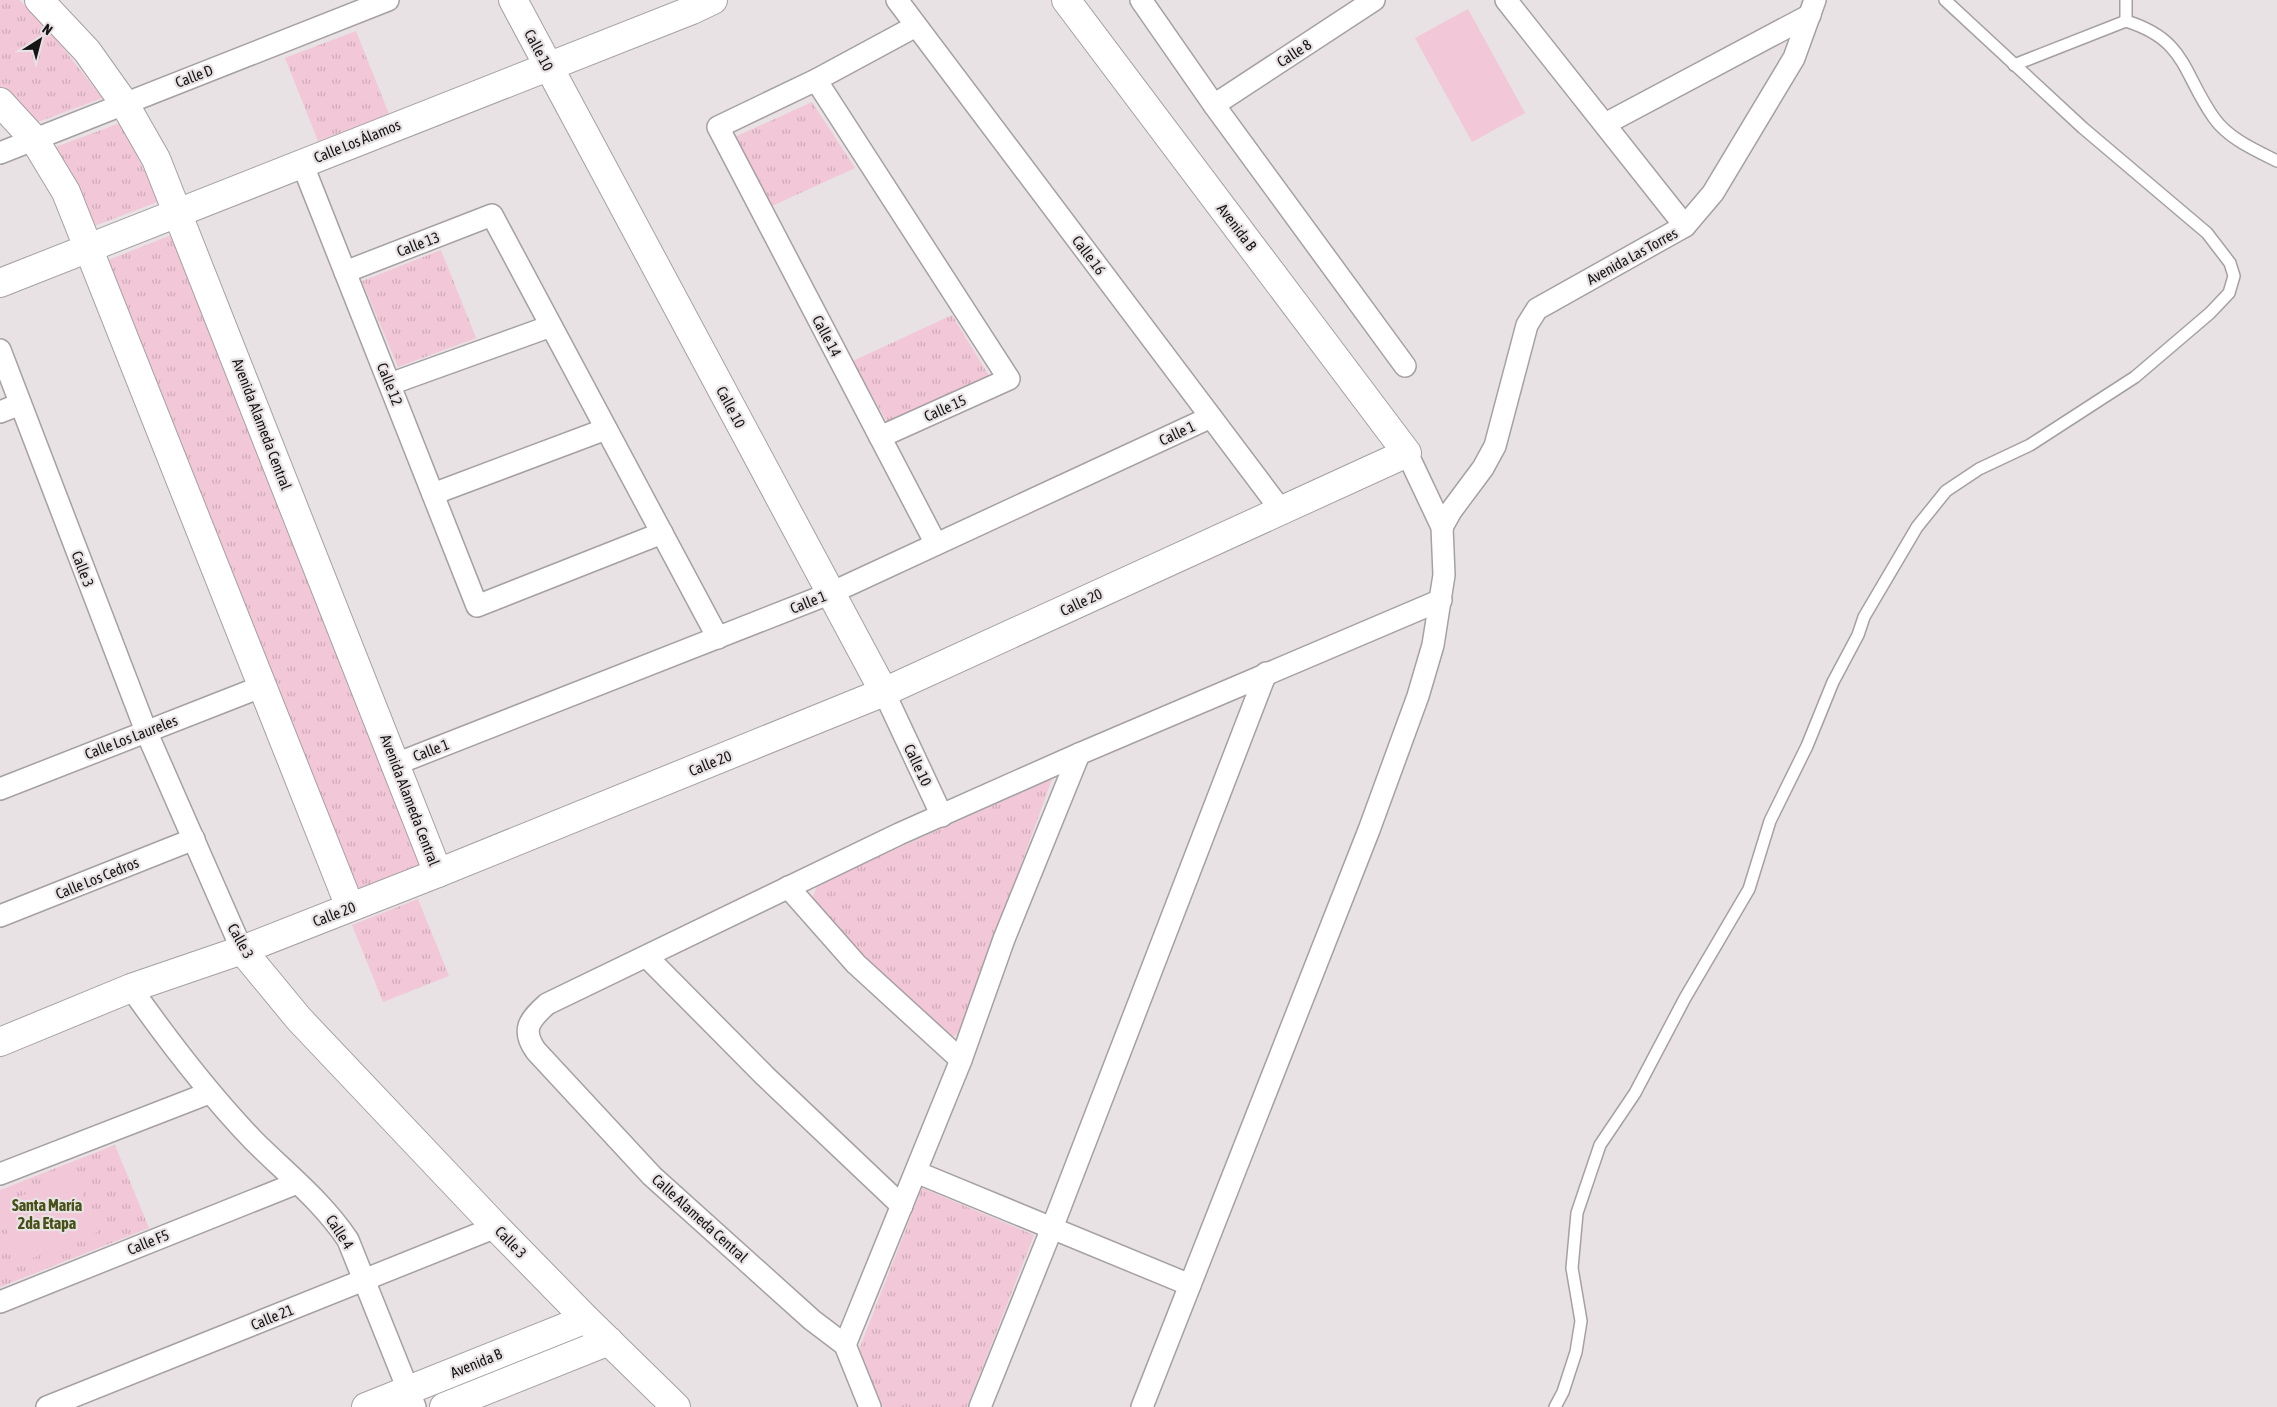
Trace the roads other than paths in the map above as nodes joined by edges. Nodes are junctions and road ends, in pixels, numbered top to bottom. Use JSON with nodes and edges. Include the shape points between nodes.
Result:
{"nodes":[{"id":1,"x":39,"y":0,"type":"edge"},
{"id":2,"x":388,"y":0,"type":"edge"},
{"id":3,"x":513,"y":0,"type":"edge"},
{"id":4,"x":713,"y":0,"type":"edge"},
{"id":5,"x":896,"y":0,"type":"edge"},
{"id":6,"x":1066,"y":0,"type":"edge"},
{"id":7,"x":1140,"y":0,"type":"edge"},
{"id":8,"x":1374,"y":0,"type":"edge"},
{"id":9,"x":1506,"y":0,"type":"edge"},
{"id":10,"x":1945,"y":0,"type":"edge"},
{"id":11,"x":2126,"y":0,"type":"edge"},
{"id":12,"x":1812,"y":8,"type":"edge"},
{"id":13,"x":2126,"y":21,"type":"junction"},
{"id":14,"x":916,"y":26,"type":"junction"},
{"id":15,"x":2014,"y":65,"type":"junction"},
{"id":16,"x":547,"y":66,"type":"junction"},
{"id":17,"x":816,"y":80,"type":"junction"},
{"id":18,"x":0,"y":102,"type":"edge"},
{"id":19,"x":124,"y":103,"type":"junction"},
{"id":20,"x":1214,"y":105,"type":"junction"},
{"id":21,"x":1604,"y":124,"type":"junction"},
{"id":22,"x":34,"y":139,"type":"junction"},
{"id":23,"x":0,"y":153,"type":"edge"},
{"id":24,"x":2277,"y":161,"type":"edge"},
{"id":25,"x":302,"y":163,"type":"junction"},
{"id":26,"x":178,"y":212,"type":"junction"},
{"id":27,"x":1685,"y":226,"type":"junction"},
{"id":28,"x":88,"y":248,"type":"junction"},
{"id":29,"x":345,"y":272,"type":"junction"},
{"id":30,"x":0,"y":283,"type":"edge"},
{"id":31,"x":551,"y":326,"type":"junction"},
{"id":32,"x":0,"y":350,"type":"edge"},
{"id":33,"x":1405,"y":366,"type":"dead end"},
{"id":34,"x":390,"y":384,"type":"junction"},
{"id":35,"x":20,"y":404,"type":"junction"},
{"id":36,"x":0,"y":412,"type":"edge"},
{"id":37,"x":1211,"y":417,"type":"junction"},
{"id":38,"x":606,"y":429,"type":"junction"},
{"id":39,"x":880,"y":437,"type":"junction"},
{"id":40,"x":1407,"y":453,"type":"junction"},
{"id":41,"x":433,"y":494,"type":"junction"},
{"id":42,"x":1281,"y":510,"type":"junction"},
{"id":43,"x":1442,"y":527,"type":"junction"},
{"id":44,"x":662,"y":533,"type":"junction"},
{"id":45,"x":936,"y":544,"type":"junction"},
{"id":46,"x":831,"y":593,"type":"junction"},
{"id":47,"x":1441,"y":600,"type":"junction"},
{"id":48,"x":718,"y":638,"type":"junction"},
{"id":49,"x":1266,"y":673,"type":"junction"},
{"id":50,"x":263,"y":686,"type":"junction"},
{"id":51,"x":884,"y":692,"type":"junction"},
{"id":52,"x":146,"y":731,"type":"junction"},
{"id":53,"x":1079,"y":754,"type":"junction"},
{"id":54,"x":396,"y":764,"type":"junction"},
{"id":55,"x":0,"y":789,"type":"edge"},
{"id":56,"x":942,"y":816,"type":"junction"},
{"id":57,"x":194,"y":839,"type":"junction"},
{"id":58,"x":438,"y":874,"type":"junction"},
{"id":59,"x":788,"y":887,"type":"junction"},
{"id":60,"x":350,"y":907,"type":"junction"},
{"id":61,"x":0,"y":916,"type":"edge"},
{"id":62,"x":242,"y":950,"type":"junction"},
{"id":63,"x":647,"y":957,"type":"junction"},
{"id":64,"x":131,"y":988,"type":"junction"},
{"id":65,"x":0,"y":1042,"type":"edge"},
{"id":66,"x":962,"y":1060,"type":"junction"},
{"id":67,"x":209,"y":1093,"type":"junction"},
{"id":68,"x":916,"y":1172,"type":"junction"},
{"id":69,"x":0,"y":1174,"type":"edge"},
{"id":70,"x":297,"y":1182,"type":"junction"},
{"id":71,"x":902,"y":1206,"type":"junction"},
{"id":72,"x":496,"y":1227,"type":"junction"},
{"id":73,"x":1052,"y":1228,"type":"junction"},
{"id":74,"x":365,"y":1280,"type":"junction"},
{"id":75,"x":1190,"y":1285,"type":"junction"},
{"id":76,"x":0,"y":1302,"type":"edge"},
{"id":77,"x":586,"y":1319,"type":"junction"},
{"id":78,"x":609,"y":1341,"type":"junction"},
{"id":79,"x":845,"y":1345,"type":"junction"},
{"id":80,"x":412,"y":1398,"type":"edge"},
{"id":81,"x":47,"y":1407,"type":"edge"},
{"id":82,"x":366,"y":1407,"type":"edge"},
{"id":83,"x":444,"y":1407,"type":"edge"},
{"id":84,"x":676,"y":1407,"type":"edge"},
{"id":85,"x":870,"y":1407,"type":"edge"},
{"id":86,"x":980,"y":1407,"type":"edge"},
{"id":87,"x":1142,"y":1407,"type":"edge"},
{"id":88,"x":1555,"y":1407,"type":"edge"}],
"edges":[{"from":1,"to":19,"type":"street","name":"Avenida Alameda Central","via":[[87,51]]},
{"from":2,"to":19,"type":"street","name":"Calle D"},
{"from":3,"to":16,"type":"street","name":"Calle 10"},
{"from":4,"to":16,"type":"street","name":"Calle Los Álamos"},
{"from":5,"to":14,"type":"street","name":"Calle 16"},
{"from":6,"to":40,"type":"street","name":"Avenida B"},
{"from":7,"to":20,"type":"street"},
{"from":8,"to":20,"type":"street","name":"Calle 8"},
{"from":9,"to":21,"type":"street"},
{"from":10,"to":15,"type":"lane"},
{"from":11,"to":13,"type":"lane"},
{"from":12,"to":21,"type":"street"},
{"from":12,"to":27,"type":"street","name":"Avenida Las Torres","via":[[1794,58],[1713,193]]},
{"from":13,"to":15,"type":"lane"},
{"from":13,"to":24,"type":"lane","via":[[2158,34],[2179,54],[2214,119],[2245,146]]},
{"from":14,"to":17,"type":"street"},
{"from":14,"to":37,"type":"street","name":"Calle 16"},
{"from":15,"to":88,"type":"lane","via":[[2207,233],[2230,263],[2234,276],[2229,293],[2135,377],[2030,445],[1979,469],[1946,491],[1917,527],[1864,618],[1833,682],[1807,746],[1770,821],[1749,888],[1635,1093],[1600,1145],[1576,1213],[1572,1268],[1580,1321],[1576,1352]]},
{"from":16,"to":25,"type":"street","name":"Calle Los Álamos"},
{"from":16,"to":46,"type":"street","name":"Calle 10"},
{"from":17,"to":39,"type":"street","name":"Calle 14","via":[[718,127]]},
{"from":17,"to":39,"type":"street","name":"Calle 15","via":[[1009,379]]},
{"from":18,"to":22,"type":"street"},
{"from":19,"to":22,"type":"street","name":"Calle D"},
{"from":19,"to":26,"type":"street","name":"Avenida Alameda Central","via":[[156,159]]},
{"from":20,"to":33,"type":"street"},
{"from":21,"to":27,"type":"street"},
{"from":22,"to":23,"type":"street","name":"Calle D"},
{"from":22,"to":28,"type":"street","via":[[66,192]]},
{"from":25,"to":26,"type":"street","name":"Calle Los Álamos"},
{"from":25,"to":29,"type":"street","name":"Calle 12"},
{"from":26,"to":28,"type":"street","name":"Calle Los Álamos"},
{"from":26,"to":54,"type":"street","name":"Avenida Alameda Central"},
{"from":27,"to":43,"type":"street","name":"Avenida Las Torres","via":[[1537,309],[1527,325],[1494,446]]},
{"from":28,"to":30,"type":"street","name":"Calle Los Álamos"},
{"from":28,"to":50,"type":"street"},
{"from":29,"to":31,"type":"street","name":"Calle 13","via":[[492,215]]},
{"from":29,"to":34,"type":"street","name":"Calle 12"},
{"from":31,"to":34,"type":"street"},
{"from":31,"to":38,"type":"street"},
{"from":32,"to":35,"type":"street","name":"Calle 3"},
{"from":34,"to":41,"type":"street","name":"Calle 12"},
{"from":35,"to":36,"type":"street"},
{"from":35,"to":52,"type":"street","name":"Calle 3"},
{"from":37,"to":42,"type":"street","name":"Calle 16"},
{"from":37,"to":45,"type":"street","name":"Calle 1"},
{"from":38,"to":41,"type":"street"},
{"from":38,"to":44,"type":"street"},
{"from":39,"to":45,"type":"street","name":"Calle 14"},
{"from":40,"to":42,"type":"street","name":"Calle 20"},
{"from":40,"to":43,"type":"street"},
{"from":41,"to":44,"type":"street","name":"Calle 12","via":[[477,606]]},
{"from":42,"to":51,"type":"street","name":"Calle 20"},
{"from":43,"to":47,"type":"street","via":[[1444,575]]},
{"from":44,"to":48,"type":"street"},
{"from":45,"to":46,"type":"street","name":"Calle 1"},
{"from":46,"to":48,"type":"street","name":"Calle 1"},
{"from":46,"to":51,"type":"street","name":"Calle 10"},
{"from":47,"to":49,"type":"street"},
{"from":47,"to":75,"type":"street","via":[[1428,662],[1392,767]]},
{"from":48,"to":54,"type":"street","name":"Calle 1"},
{"from":49,"to":53,"type":"street"},
{"from":49,"to":73,"type":"street"},
{"from":50,"to":52,"type":"street","name":"Calle Los Laureles"},
{"from":50,"to":60,"type":"street"},
{"from":51,"to":56,"type":"street","name":"Calle 10"},
{"from":51,"to":58,"type":"street","name":"Calle 20"},
{"from":52,"to":55,"type":"street","name":"Calle Los Laureles"},
{"from":52,"to":57,"type":"street","name":"Calle 3"},
{"from":53,"to":56,"type":"street"},
{"from":53,"to":66,"type":"street","via":[[1004,939]]},
{"from":54,"to":58,"type":"street","name":"Avenida Alameda Central"},
{"from":56,"to":59,"type":"street"},
{"from":57,"to":61,"type":"street","name":"Calle Los Cedros"},
{"from":57,"to":62,"type":"street","name":"Calle 3"},
{"from":58,"to":60,"type":"street","name":"Calle 20"},
{"from":59,"to":63,"type":"street"},
{"from":59,"to":66,"type":"street","via":[[856,964]]},
{"from":60,"to":62,"type":"street","name":"Calle 20"},
{"from":62,"to":64,"type":"street","name":"Calle 20"},
{"from":62,"to":72,"type":"street","name":"Calle 3","via":[[299,1019]]},
{"from":63,"to":71,"type":"street","via":[[765,1076]]},
{"from":63,"to":79,"type":"street","name":"Calle Alameda Central","via":[[547,1004],[532,1017],[528,1027],[529,1041],[652,1176],[812,1320]]},
{"from":64,"to":65,"type":"street","name":"Calle 20"},
{"from":64,"to":67,"type":"street","name":"Calle 4"},
{"from":66,"to":68,"type":"street"},
{"from":67,"to":69,"type":"street"},
{"from":67,"to":70,"type":"street","name":"Calle 4"},
{"from":68,"to":71,"type":"street"},
{"from":68,"to":73,"type":"street"},
{"from":70,"to":74,"type":"street","name":"Calle 4","via":[[332,1216],[348,1240]]},
{"from":70,"to":76,"type":"street","name":"Calle F5"},
{"from":71,"to":79,"type":"street"},
{"from":72,"to":74,"type":"street","name":"Calle 21"},
{"from":72,"to":77,"type":"street","name":"Calle 3"},
{"from":73,"to":75,"type":"street"},
{"from":73,"to":86,"type":"street"},
{"from":74,"to":80,"type":"street","name":"Calle 4"},
{"from":74,"to":81,"type":"street","name":"Calle 21"},
{"from":75,"to":87,"type":"street"},
{"from":77,"to":78,"type":"street","name":"Calle 3"},
{"from":77,"to":80,"type":"street","name":"Avenida B"},
{"from":78,"to":83,"type":"street","name":"Avenida B"},
{"from":78,"to":84,"type":"street","name":"Calle 3"},
{"from":79,"to":85,"type":"street"},
{"from":80,"to":82,"type":"street","name":"Avenida B"}]}
